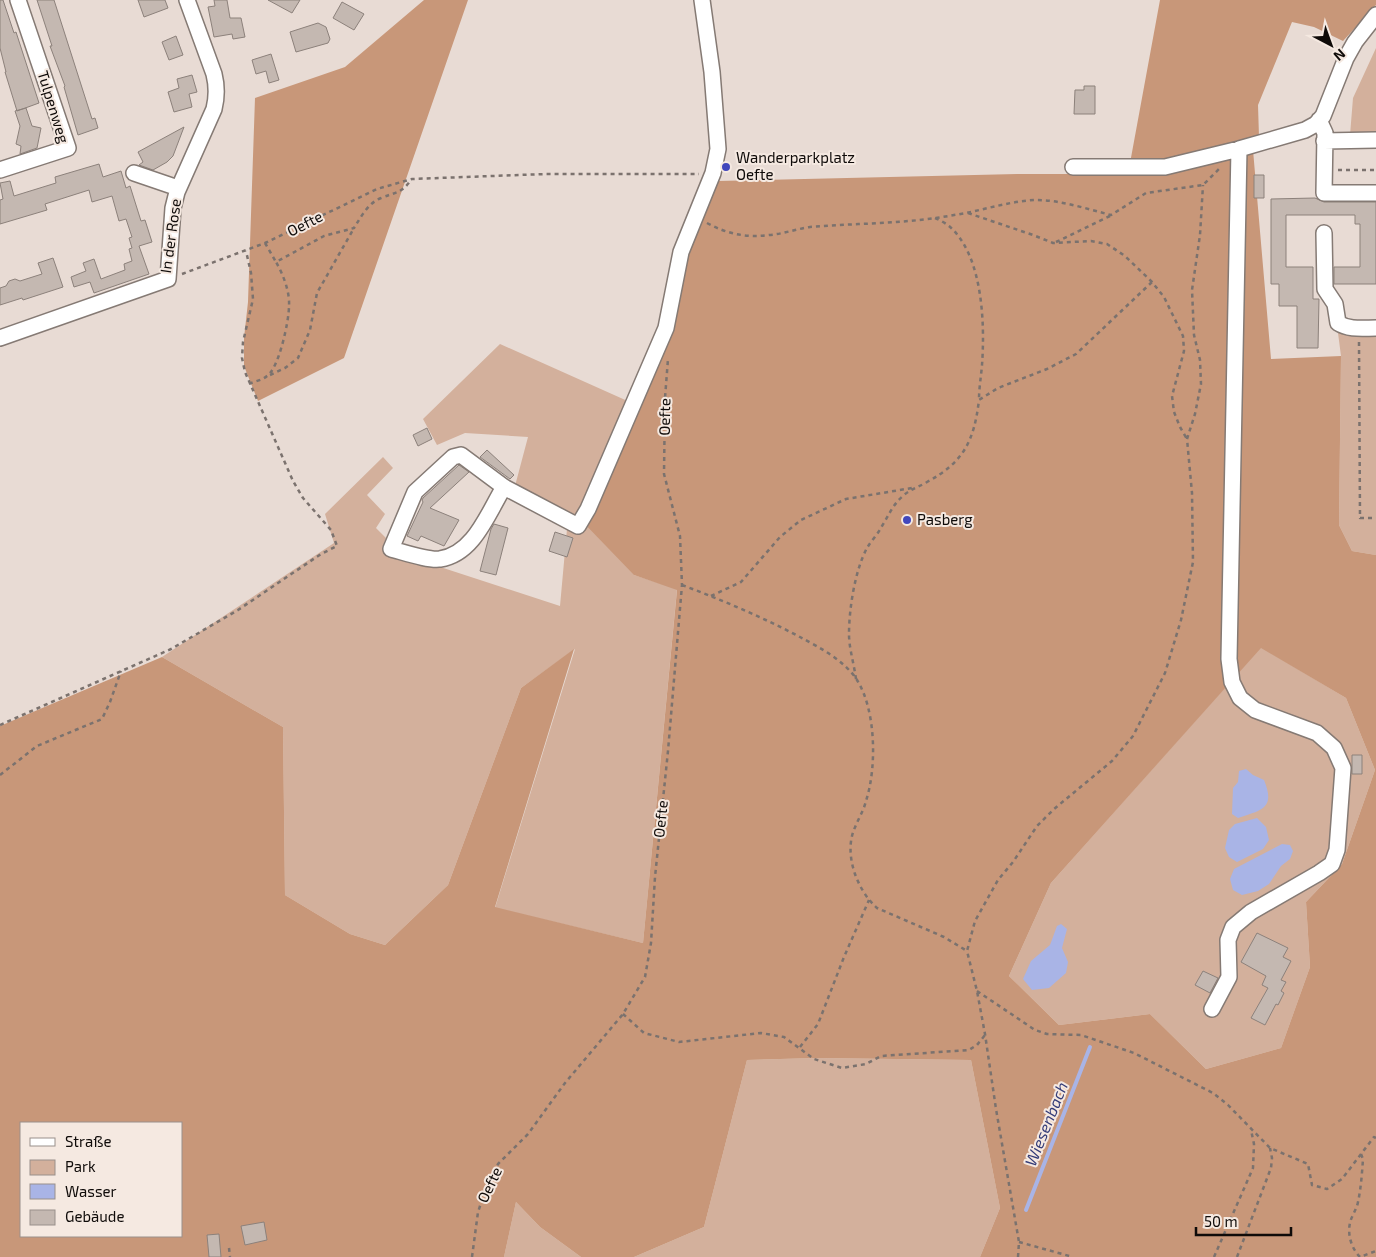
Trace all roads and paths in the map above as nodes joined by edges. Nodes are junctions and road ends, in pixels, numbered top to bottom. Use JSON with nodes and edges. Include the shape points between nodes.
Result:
{"nodes":[{"id":1,"x":18,"y":0,"type":"edge"},
{"id":2,"x":187,"y":0,"type":"edge"},
{"id":3,"x":702,"y":0,"type":"edge"},
{"id":4,"x":1376,"y":14,"type":"edge"},
{"id":5,"x":1319,"y":120,"type":"junction"},
{"id":6,"x":1376,"y":140,"type":"edge"},
{"id":7,"x":1239,"y":149,"type":"junction"},
{"id":8,"x":1324,"y":155,"type":"junction"},
{"id":9,"x":1073,"y":167,"type":"dead end"},
{"id":10,"x":0,"y":170,"type":"edge"},
{"id":11,"x":1376,"y":170,"type":"edge"},
{"id":12,"x":134,"y":173,"type":"dead end"},
{"id":13,"x":713,"y":173,"type":"junction"},
{"id":14,"x":412,"y":179,"type":"junction"},
{"id":15,"x":178,"y":188,"type":"junction"},
{"id":16,"x":1376,"y":194,"type":"edge"},
{"id":17,"x":967,"y":212,"type":"junction"},
{"id":18,"x":697,"y":215,"type":"junction"},
{"id":19,"x":1111,"y":215,"type":"junction"},
{"id":20,"x":935,"y":218,"type":"junction"},
{"id":21,"x":354,"y":228,"type":"junction"},
{"id":22,"x":1324,"y":233,"type":"dead end"},
{"id":23,"x":265,"y":243,"type":"junction"},
{"id":24,"x":1053,"y":244,"type":"junction"},
{"id":25,"x":246,"y":251,"type":"junction"},
{"id":26,"x":276,"y":262,"type":"junction"},
{"id":27,"x":168,"y":279,"type":"junction"},
{"id":28,"x":1152,"y":282,"type":"junction"},
{"id":29,"x":1359,"y":328,"type":"junction"},
{"id":30,"x":1376,"y":328,"type":"edge"},
{"id":31,"x":0,"y":338,"type":"edge"},
{"id":32,"x":669,"y":352,"type":"dead end"},
{"id":33,"x":268,"y":376,"type":"junction"},
{"id":34,"x":249,"y":384,"type":"junction"},
{"id":35,"x":979,"y":400,"type":"junction"},
{"id":36,"x":1187,"y":439,"type":"junction"},
{"id":37,"x":504,"y":487,"type":"junction"},
{"id":38,"x":914,"y":488,"type":"junction"},
{"id":39,"x":1376,"y":518,"type":"edge"},
{"id":40,"x":682,"y":585,"type":"junction"},
{"id":41,"x":711,"y":596,"type":"junction"},
{"id":42,"x":121,"y":671,"type":"junction"},
{"id":43,"x":856,"y":679,"type":"junction"},
{"id":44,"x":0,"y":725,"type":"edge"},
{"id":45,"x":0,"y":775,"type":"edge"},
{"id":46,"x":869,"y":900,"type":"junction"},
{"id":47,"x":967,"y":951,"type":"junction"},
{"id":48,"x":977,"y":991,"type":"junction"},
{"id":49,"x":1212,"y":1009,"type":"dead end"},
{"id":50,"x":624,"y":1014,"type":"junction"},
{"id":51,"x":985,"y":1034,"type":"junction"},
{"id":52,"x":800,"y":1048,"type":"junction"},
{"id":53,"x":1251,"y":1128,"type":"junction"},
{"id":54,"x":1376,"y":1138,"type":"edge"},
{"id":55,"x":1270,"y":1148,"type":"junction"},
{"id":56,"x":1360,"y":1154,"type":"junction"},
{"id":57,"x":1019,"y":1242,"type":"junction"},
{"id":58,"x":228,"y":1248,"type":"dead end"},
{"id":59,"x":1376,"y":1251,"type":"edge"},
{"id":60,"x":230,"y":1257,"type":"edge"},
{"id":61,"x":472,"y":1257,"type":"edge"},
{"id":62,"x":1018,"y":1257,"type":"edge"},
{"id":63,"x":1073,"y":1257,"type":"edge"},
{"id":64,"x":1214,"y":1257,"type":"edge"},
{"id":65,"x":1237,"y":1257,"type":"edge"}],
"edges":[{"from":1,"to":10,"type":"street","name":"Tulpenweg","via":[[68,148]]},
{"from":2,"to":15,"type":"street","name":"In der Rose","via":[[217,86],[214,109]]},
{"from":3,"to":13,"type":"street","name":"Oefte","via":[[718,149]]},
{"from":4,"to":5,"type":"street","via":[[1346,58]]},
{"from":5,"to":7,"type":"street","via":[[1305,130]]},
{"from":5,"to":8,"type":"street","via":[[1324,133]]},
{"from":6,"to":8,"type":"street"},
{"from":7,"to":9,"type":"street","via":[[1165,167]]},
{"from":7,"to":49,"type":"street","via":[[1229,659],[1232,682],[1240,698],[1255,710],[1317,733],[1334,748],[1343,768],[1337,850],[1332,864],[1251,912],[1233,927],[1228,940],[1229,978]]},
{"from":8,"to":11,"type":"path"},
{"from":8,"to":16,"type":"street","via":[[1324,193]]},
{"from":12,"to":15,"type":"street"},
{"from":13,"to":14,"type":"path","name":"Oefte"},
{"from":13,"to":18,"type":"street","name":"Oefte"},
{"from":14,"to":21,"type":"path","via":[[401,192],[381,198],[369,207]]},
{"from":14,"to":23,"type":"path","name":"Oefte","via":[[360,196]]},
{"from":15,"to":27,"type":"street","name":"In der Rose","via":[[173,208]]},
{"from":17,"to":19,"type":"path","via":[[1038,200]]},
{"from":17,"to":20,"type":"path"},
{"from":17,"to":24,"type":"path"},
{"from":18,"to":20,"type":"path","via":[[719,230],[756,236],[810,227]]},
{"from":18,"to":37,"type":"street","name":"Oefte","via":[[681,252],[666,328],[578,526]]},
{"from":19,"to":24,"type":"path"},
{"from":19,"to":36,"type":"path","via":[[1146,193],[1203,185],[1192,290],[1201,384]]},
{"from":20,"to":35,"type":"path","via":[[949,226],[959,238],[976,274],[982,310]]},
{"from":21,"to":26,"type":"path","via":[[324,236]]},
{"from":21,"to":33,"type":"path","via":[[317,292],[310,330],[298,358]]},
{"from":22,"to":29,"type":"street","via":[[1325,290],[1335,304],[1338,323],[1344,327]]},
{"from":23,"to":25,"type":"path","name":"Oefte"},
{"from":23,"to":26,"type":"path"},
{"from":24,"to":28,"type":"path","via":[[1091,241],[1107,244]]},
{"from":25,"to":27,"type":"path","name":"Oefte"},
{"from":25,"to":34,"type":"path","via":[[253,299],[244,332],[242,358]]},
{"from":26,"to":33,"type":"path","via":[[286,286],[289,305],[280,354]]},
{"from":27,"to":31,"type":"street","name":"In der Rose"},
{"from":28,"to":35,"type":"path","via":[[1076,354],[998,388]]},
{"from":28,"to":36,"type":"path","via":[[1164,297],[1183,336],[1184,351],[1172,396],[1174,412]]},
{"from":29,"to":30,"type":"street"},
{"from":29,"to":39,"type":"path","via":[[1360,518]]},
{"from":32,"to":40,"type":"path","name":"Oefte","via":[[664,474],[680,536]]},
{"from":33,"to":34,"type":"path"},
{"from":34,"to":42,"type":"path","via":[[293,481],[303,498],[331,530],[337,546],[204,631]]},
{"from":35,"to":38,"type":"path","via":[[973,429],[959,458],[953,466]]},
{"from":36,"to":47,"type":"path","via":[[1193,562],[1181,620],[1165,673],[1133,736],[1112,761],[1048,815],[998,880],[975,921]]},
{"from":37,"to":37,"type":"street","via":[[461,455],[452,457],[416,492],[391,548],[439,560],[461,552],[474,538]]},
{"from":38,"to":41,"type":"path","via":[[846,499],[801,520],[780,537],[741,582]]},
{"from":38,"to":43,"type":"path","via":[[893,507],[861,563],[850,612],[849,635]]},
{"from":40,"to":41,"type":"path"},
{"from":40,"to":50,"type":"path","name":"Oefte","via":[[651,943],[645,977]]},
{"from":41,"to":43,"type":"path","via":[[765,618],[831,654]]},
{"from":42,"to":44,"type":"path"},
{"from":42,"to":45,"type":"path","via":[[102,719],[36,746]]},
{"from":43,"to":46,"type":"path","via":[[867,702],[873,762],[866,801],[852,837],[850,855]]},
{"from":46,"to":47,"type":"path","via":[[877,908],[944,937]]},
{"from":46,"to":52,"type":"path","via":[[818,1024]]},
{"from":47,"to":48,"type":"path"},
{"from":48,"to":51,"type":"path"},
{"from":48,"to":53,"type":"path","via":[[1035,1030],[1081,1036],[1134,1053],[1213,1093]]},
{"from":50,"to":52,"type":"path","via":[[644,1033],[679,1042],[761,1033],[784,1036]]},
{"from":50,"to":61,"type":"path","name":"Oefte","via":[[565,1083],[528,1134],[498,1164],[478,1212]]},
{"from":51,"to":52,"type":"path","via":[[969,1050],[881,1056],[866,1064],[842,1068],[814,1060]]},
{"from":51,"to":57,"type":"path"},
{"from":53,"to":55,"type":"path"},
{"from":53,"to":64,"type":"path","via":[[1253,1168]]},
{"from":54,"to":56,"type":"path"},
{"from":55,"to":56,"type":"path","via":[[1308,1164],[1312,1185],[1327,1188],[1342,1179]]},
{"from":55,"to":65,"type":"path","via":[[1271,1168]]},
{"from":56,"to":59,"type":"path","via":[[1363,1159],[1360,1194],[1349,1226],[1350,1238],[1360,1257]]},
{"from":57,"to":62,"type":"path"},
{"from":57,"to":63,"type":"path"},
{"from":58,"to":60,"type":"path"}]}
